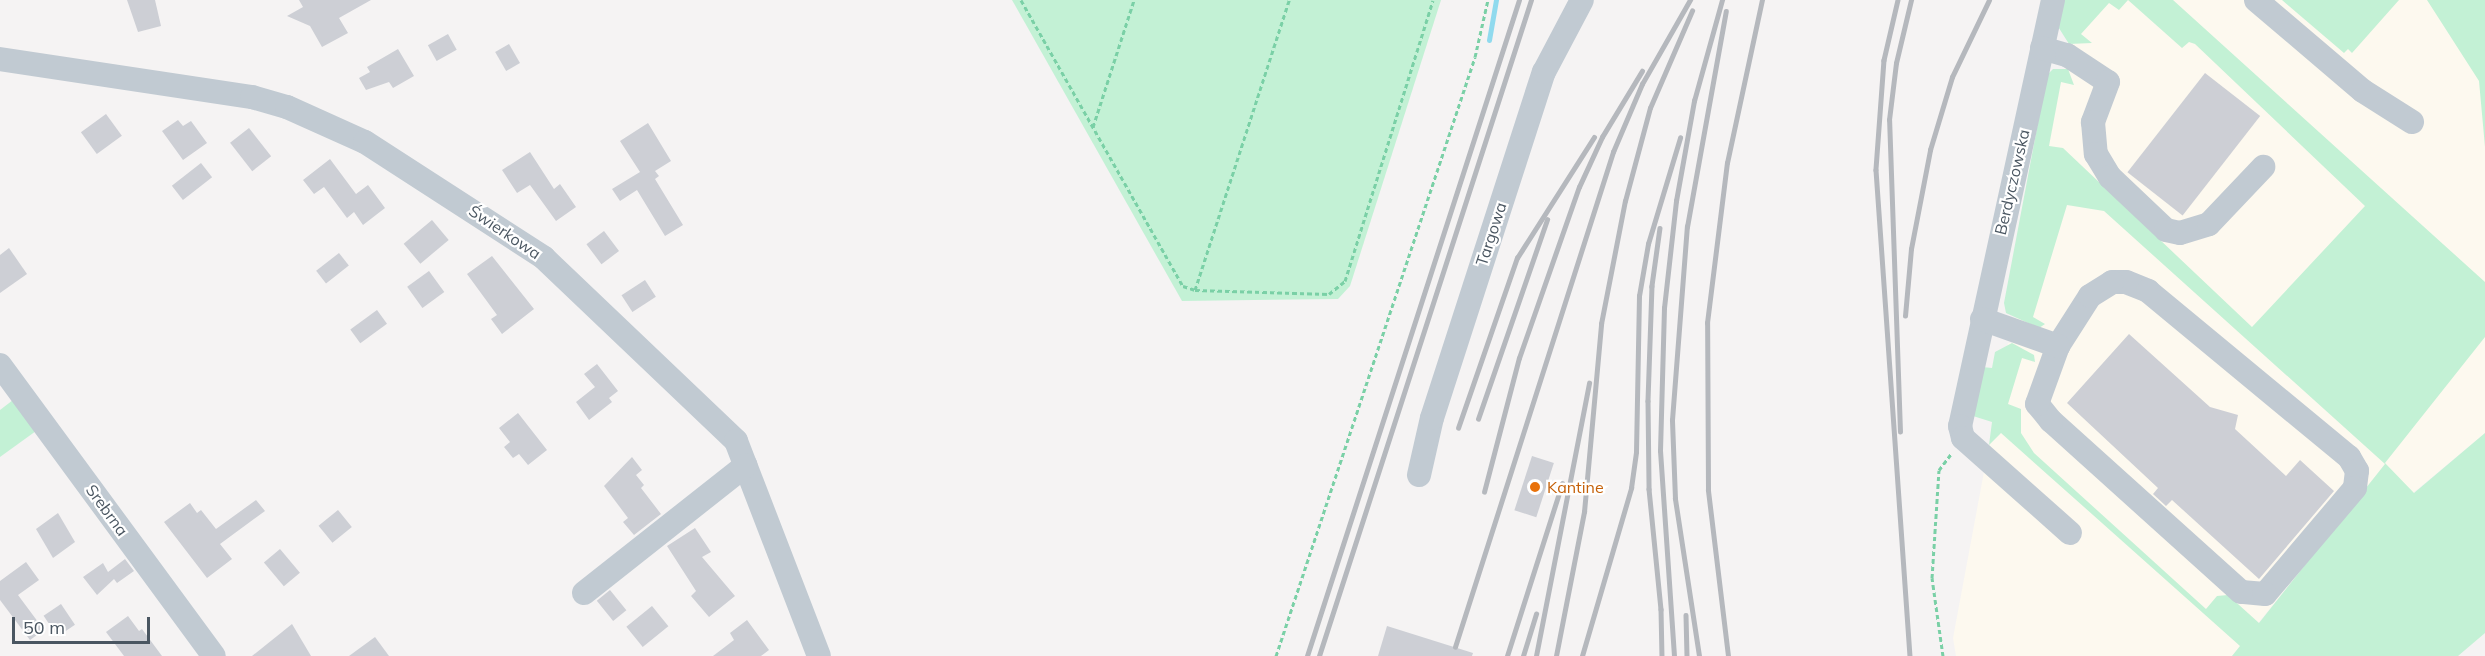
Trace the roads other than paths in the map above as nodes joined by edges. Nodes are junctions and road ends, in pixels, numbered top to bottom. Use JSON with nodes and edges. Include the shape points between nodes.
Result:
{"nodes":[{"id":1,"x":1582,"y":0,"type":"edge"},
{"id":2,"x":2052,"y":0,"type":"edge"},
{"id":3,"x":2256,"y":0,"type":"edge"},
{"id":4,"x":2042,"y":48,"type":"junction"},
{"id":5,"x":0,"y":59,"type":"edge"},
{"id":6,"x":2412,"y":122,"type":"dead end"},
{"id":7,"x":2263,"y":167,"type":"dead end"},
{"id":8,"x":1982,"y":319,"type":"junction"},
{"id":9,"x":2058,"y":346,"type":"junction"},
{"id":10,"x":0,"y":365,"type":"edge"},
{"id":11,"x":746,"y":465,"type":"junction"},
{"id":12,"x":1419,"y":475,"type":"dead end"},
{"id":13,"x":2070,"y":533,"type":"dead end"},
{"id":14,"x":584,"y":593,"type":"dead end"},
{"id":15,"x":214,"y":656,"type":"edge"},
{"id":16,"x":819,"y":656,"type":"edge"}],
"edges":[{"from":1,"to":12,"type":"street","name":"Targowa","via":[[1544,72],[1430,426]]},
{"from":2,"to":4,"type":"street","name":"Berdyczowska"},
{"from":3,"to":6,"type":"street","via":[[2291,34],[2363,91]]},
{"from":4,"to":7,"type":"street","via":[[2067,55],[2108,82],[2093,122],[2096,154],[2110,177],[2166,230],[2180,233],[2209,224]]},
{"from":4,"to":8,"type":"street","name":"Berdyczowska"},
{"from":5,"to":11,"type":"street","name":"Świerkowa","via":[[252,98],[287,107],[365,142],[544,258],[722,425],[736,441]]},
{"from":8,"to":9,"type":"street"},
{"from":8,"to":13,"type":"street","name":"Berdyczowska","via":[[1960,426],[1963,438]]},
{"from":9,"to":9,"type":"street","via":[[2098,288],[2126,282],[2148,291],[2349,457],[2357,471],[2355,488],[2271,590],[2258,596],[2241,592],[2051,422],[2037,404]]},
{"from":10,"to":15,"type":"street","name":"Srebrna"},
{"from":11,"to":14,"type":"street"},
{"from":11,"to":16,"type":"street","name":"Świerkowa"}]}
